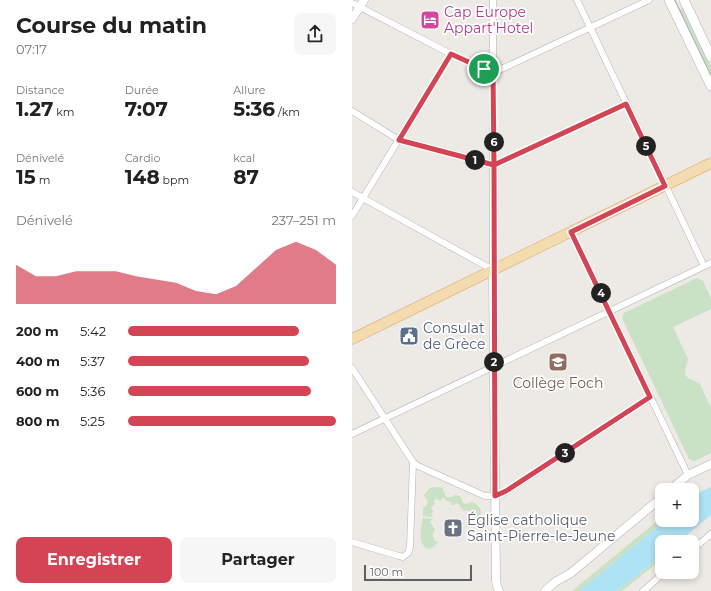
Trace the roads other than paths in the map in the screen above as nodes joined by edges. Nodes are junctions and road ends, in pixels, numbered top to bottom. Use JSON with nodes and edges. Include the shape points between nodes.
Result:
{"nodes":[{"id":1,"x":493,"y":0,"type":"edge"},
{"id":2,"x":577,"y":0,"type":"edge"},
{"id":3,"x":649,"y":0,"type":"edge"},
{"id":4,"x":669,"y":0,"type":"edge"},
{"id":5,"x":684,"y":0,"type":"edge"},
{"id":6,"x":358,"y":3,"type":"edge"},
{"id":7,"x":352,"y":19,"type":"edge"},
{"id":8,"x":590,"y":28,"type":"junction"},
{"id":9,"x":451,"y":54,"type":"junction"},
{"id":10,"x":711,"y":57,"type":"edge"},
{"id":11,"x":493,"y":73,"type":"junction"},
{"id":12,"x":711,"y":86,"type":"edge"},
{"id":13,"x":626,"y":104,"type":"junction"},
{"id":14,"x":352,"y":111,"type":"edge"},
{"id":15,"x":399,"y":140,"type":"junction"},
{"id":16,"x":711,"y":163,"type":"edge"},
{"id":17,"x":494,"y":165,"type":"junction"},
{"id":18,"x":665,"y":186,"type":"junction"},
{"id":19,"x":352,"y":192,"type":"edge"},
{"id":20,"x":363,"y":198,"type":"junction"},
{"id":21,"x":352,"y":216,"type":"edge"},
{"id":22,"x":571,"y":232,"type":"junction"},
{"id":23,"x":711,"y":263,"type":"edge"},
{"id":24,"x":704,"y":266,"type":"junction"},
{"id":25,"x":493,"y":270,"type":"junction"},
{"id":26,"x":609,"y":311,"type":"junction"},
{"id":27,"x":352,"y":339,"type":"edge"},
{"id":28,"x":494,"y":366,"type":"junction"},
{"id":29,"x":352,"y":368,"type":"edge"},
{"id":30,"x":650,"y":397,"type":"junction"},
{"id":31,"x":384,"y":418,"type":"junction"},
{"id":32,"x":352,"y":434,"type":"edge"},
{"id":33,"x":413,"y":462,"type":"junction"},
{"id":34,"x":711,"y":464,"type":"edge"},
{"id":35,"x":688,"y":475,"type":"junction"},
{"id":36,"x":678,"y":483,"type":"edge"},
{"id":37,"x":495,"y":496,"type":"junction"},
{"id":38,"x":655,"y":503,"type":"edge"},
{"id":39,"x":711,"y":534,"type":"edge"},
{"id":40,"x":352,"y":544,"type":"edge"},
{"id":41,"x":699,"y":544,"type":"edge"},
{"id":42,"x":658,"y":579,"type":"edge"},
{"id":43,"x":500,"y":591,"type":"edge"},
{"id":44,"x":544,"y":591,"type":"edge"},
{"id":45,"x":643,"y":591,"type":"edge"}],
"edges":[{"from":1,"to":11,"type":"street"},
{"from":2,"to":8,"type":"street"},
{"from":3,"to":8,"type":"street"},
{"from":4,"to":12,"type":"main road"},
{"from":5,"to":10,"type":"main road"},
{"from":6,"to":7,"type":"street"},
{"from":6,"to":9,"type":"street"},
{"from":8,"to":11,"type":"street"},
{"from":8,"to":13,"type":"street"},
{"from":9,"to":11,"type":"street"},
{"from":9,"to":15,"type":"street"},
{"from":11,"to":17,"type":"street"},
{"from":13,"to":17,"type":"street"},
{"from":13,"to":18,"type":"street"},
{"from":14,"to":15,"type":"street"},
{"from":15,"to":17,"type":"street"},
{"from":15,"to":20,"type":"street"},
{"from":16,"to":18,"type":"main road"},
{"from":17,"to":25,"type":"street"},
{"from":18,"to":22,"type":"main road"},
{"from":18,"to":24,"type":"street"},
{"from":19,"to":20,"type":"street"},
{"from":20,"to":21,"type":"street"},
{"from":20,"to":25,"type":"street"},
{"from":22,"to":25,"type":"main road"},
{"from":22,"to":26,"type":"street"},
{"from":23,"to":24,"type":"street"},
{"from":24,"to":26,"type":"street"},
{"from":25,"to":27,"type":"main road"},
{"from":25,"to":28,"type":"street"},
{"from":26,"to":28,"type":"street"},
{"from":26,"to":30,"type":"street"},
{"from":28,"to":31,"type":"street"},
{"from":28,"to":37,"type":"street"},
{"from":29,"to":31,"type":"street"},
{"from":30,"to":35,"type":"street"},
{"from":30,"to":37,"type":"street"},
{"from":31,"to":32,"type":"street"},
{"from":31,"to":33,"type":"street"},
{"from":33,"to":37,"type":"street","via":[[485,496]]},
{"from":33,"to":40,"type":"street","via":[[410,547],[406,556]]},
{"from":34,"to":35,"type":"street"},
{"from":35,"to":36,"type":"street"},
{"from":37,"to":43,"type":"street","via":[[496,586]]},
{"from":38,"to":44,"type":"street"},
{"from":39,"to":41,"type":"street"},
{"from":42,"to":45,"type":"street"}]}
